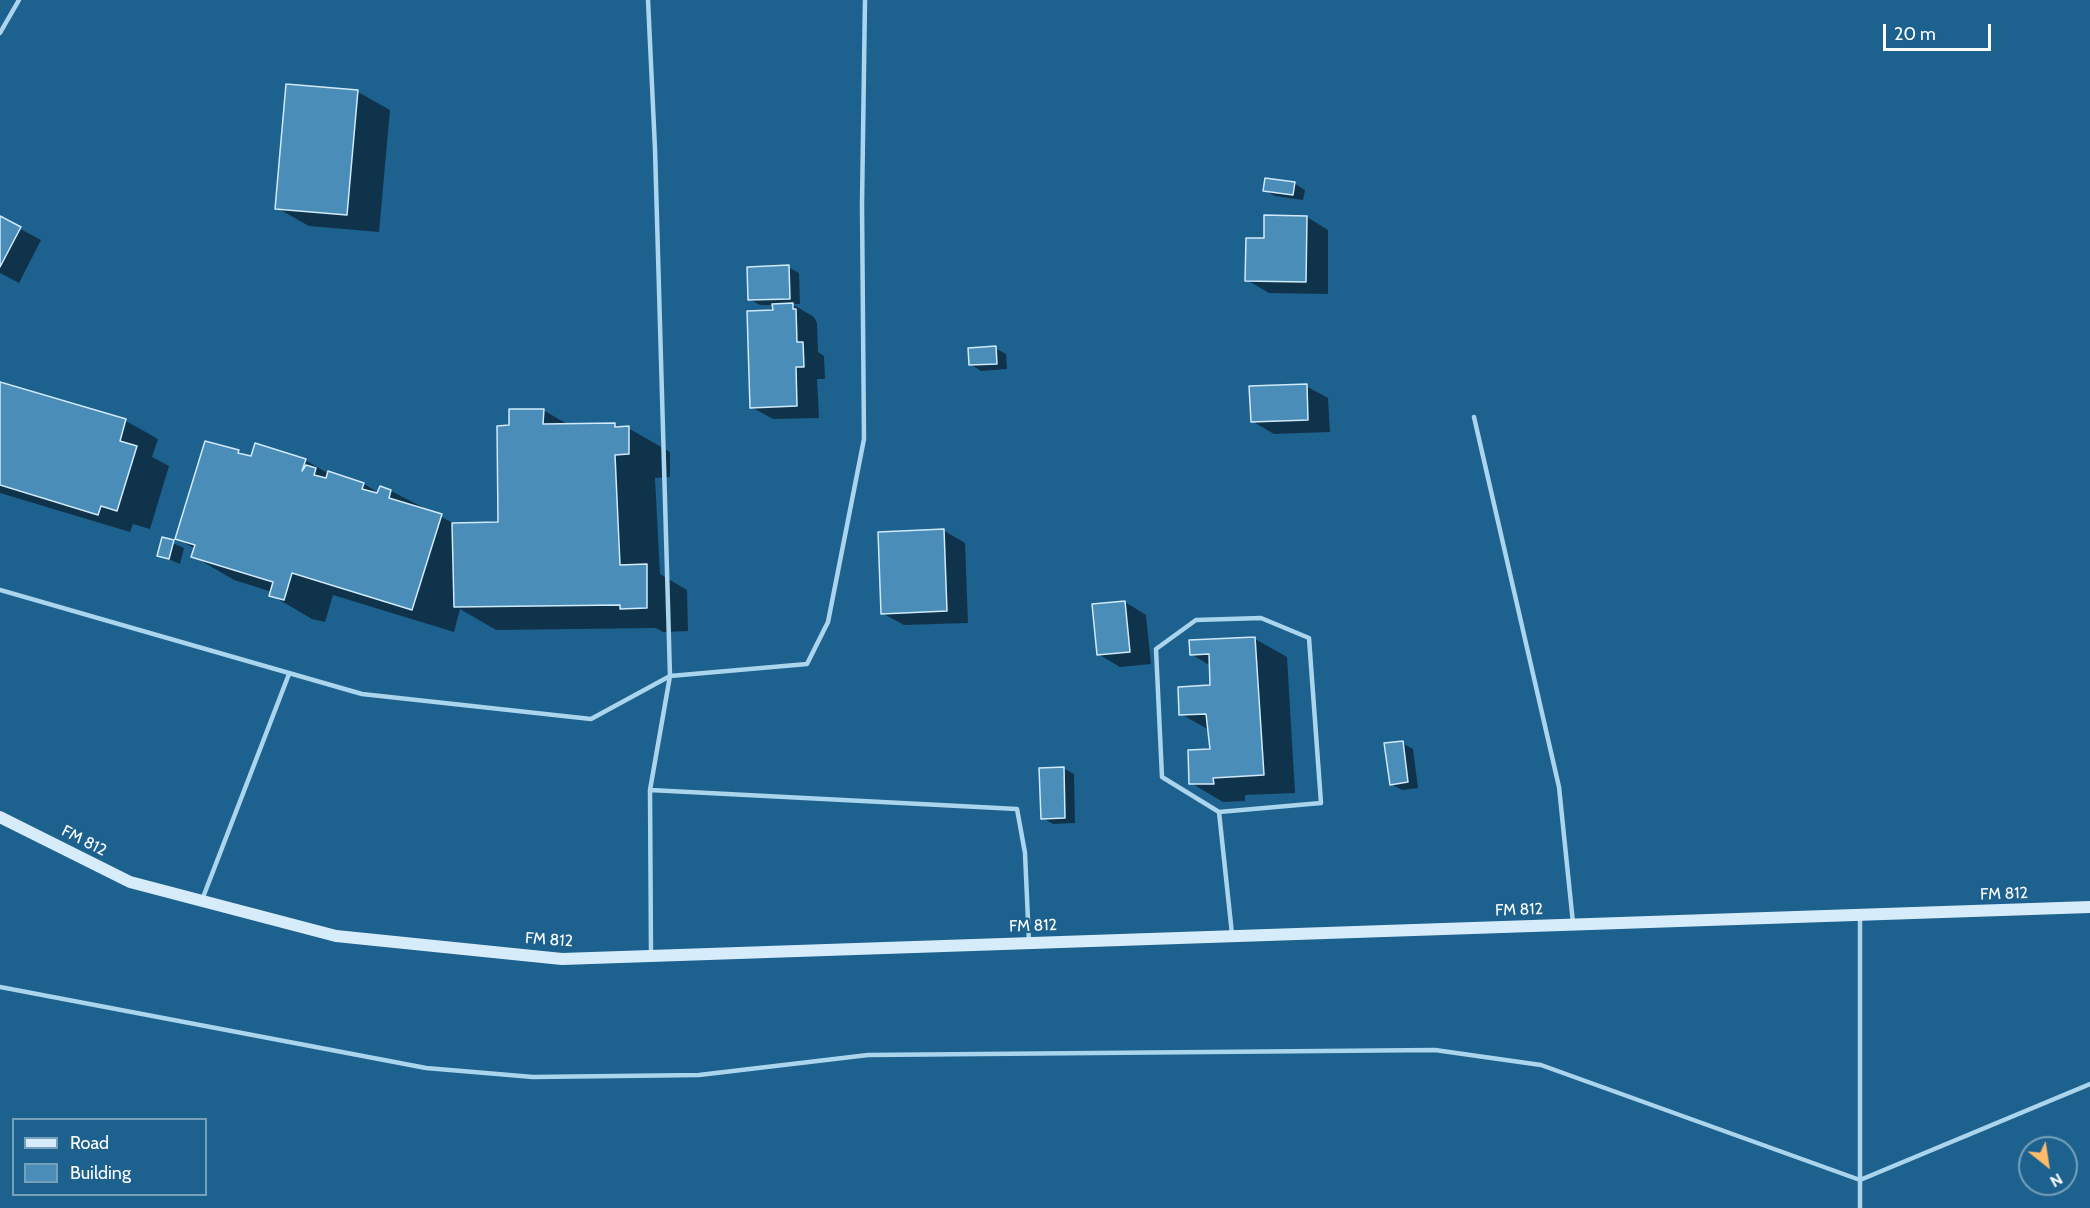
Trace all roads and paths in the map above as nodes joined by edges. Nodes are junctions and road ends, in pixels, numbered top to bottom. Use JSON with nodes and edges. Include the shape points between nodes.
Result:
{"nodes":[{"id":1,"x":19,"y":0,"type":"edge"},
{"id":2,"x":648,"y":0,"type":"edge"},
{"id":3,"x":865,"y":0,"type":"edge"},
{"id":4,"x":0,"y":33,"type":"edge"},
{"id":5,"x":1474,"y":417,"type":"dead end"},
{"id":6,"x":0,"y":590,"type":"edge"},
{"id":7,"x":290,"y":674,"type":"junction"},
{"id":8,"x":670,"y":676,"type":"junction"},
{"id":9,"x":650,"y":790,"type":"junction"},
{"id":10,"x":1219,"y":812,"type":"junction"},
{"id":11,"x":0,"y":817,"type":"edge"},
{"id":12,"x":201,"y":901,"type":"junction"},
{"id":13,"x":2090,"y":907,"type":"edge"},
{"id":14,"x":1860,"y":915,"type":"junction"},
{"id":15,"x":1573,"y":925,"type":"junction"},
{"id":16,"x":1233,"y":936,"type":"junction"},
{"id":17,"x":1029,"y":943,"type":"junction"},
{"id":18,"x":651,"y":956,"type":"junction"},
{"id":19,"x":0,"y":987,"type":"edge"},
{"id":20,"x":2090,"y":1084,"type":"edge"},
{"id":21,"x":1860,"y":1180,"type":"junction"},
{"id":22,"x":1860,"y":1208,"type":"edge"}],
"edges":[{"from":1,"to":4,"type":"lane"},
{"from":2,"to":8,"type":"lane","via":[[656,149]]},
{"from":3,"to":8,"type":"lane","via":[[864,439],[828,622],[807,664]]},
{"from":5,"to":15,"type":"lane","via":[[1559,788]]},
{"from":6,"to":7,"type":"lane"},
{"from":7,"to":8,"type":"lane","via":[[362,694],[591,719]]},
{"from":7,"to":12,"type":"lane"},
{"from":8,"to":9,"type":"lane"},
{"from":9,"to":17,"type":"lane","via":[[1017,809],[1025,853]]},
{"from":9,"to":18,"type":"lane"},
{"from":10,"to":10,"type":"lane","via":[[1321,803],[1309,638],[1261,618],[1196,620],[1156,649],[1162,777]]},
{"from":10,"to":16,"type":"lane"},
{"from":11,"to":12,"type":"main road","name":"FM 812","number":"FM 812","via":[[130,882]]},
{"from":12,"to":18,"type":"main road","name":"FM 812","number":"FM 812","via":[[336,936],[562,959]]},
{"from":13,"to":14,"type":"main road","name":"FM 812","number":"FM 812"},
{"from":14,"to":15,"type":"main road","name":"FM 812","number":"FM 812"},
{"from":14,"to":21,"type":"lane"},
{"from":15,"to":16,"type":"main road","name":"FM 812","number":"FM 812"},
{"from":16,"to":17,"type":"main road","name":"FM 812","number":"FM 812"},
{"from":17,"to":18,"type":"main road","name":"FM 812","number":"FM 812"},
{"from":19,"to":21,"type":"lane","via":[[426,1068],[533,1077],[699,1075],[868,1055],[1435,1050],[1541,1065]]},
{"from":20,"to":21,"type":"lane"},
{"from":21,"to":22,"type":"lane"}]}
